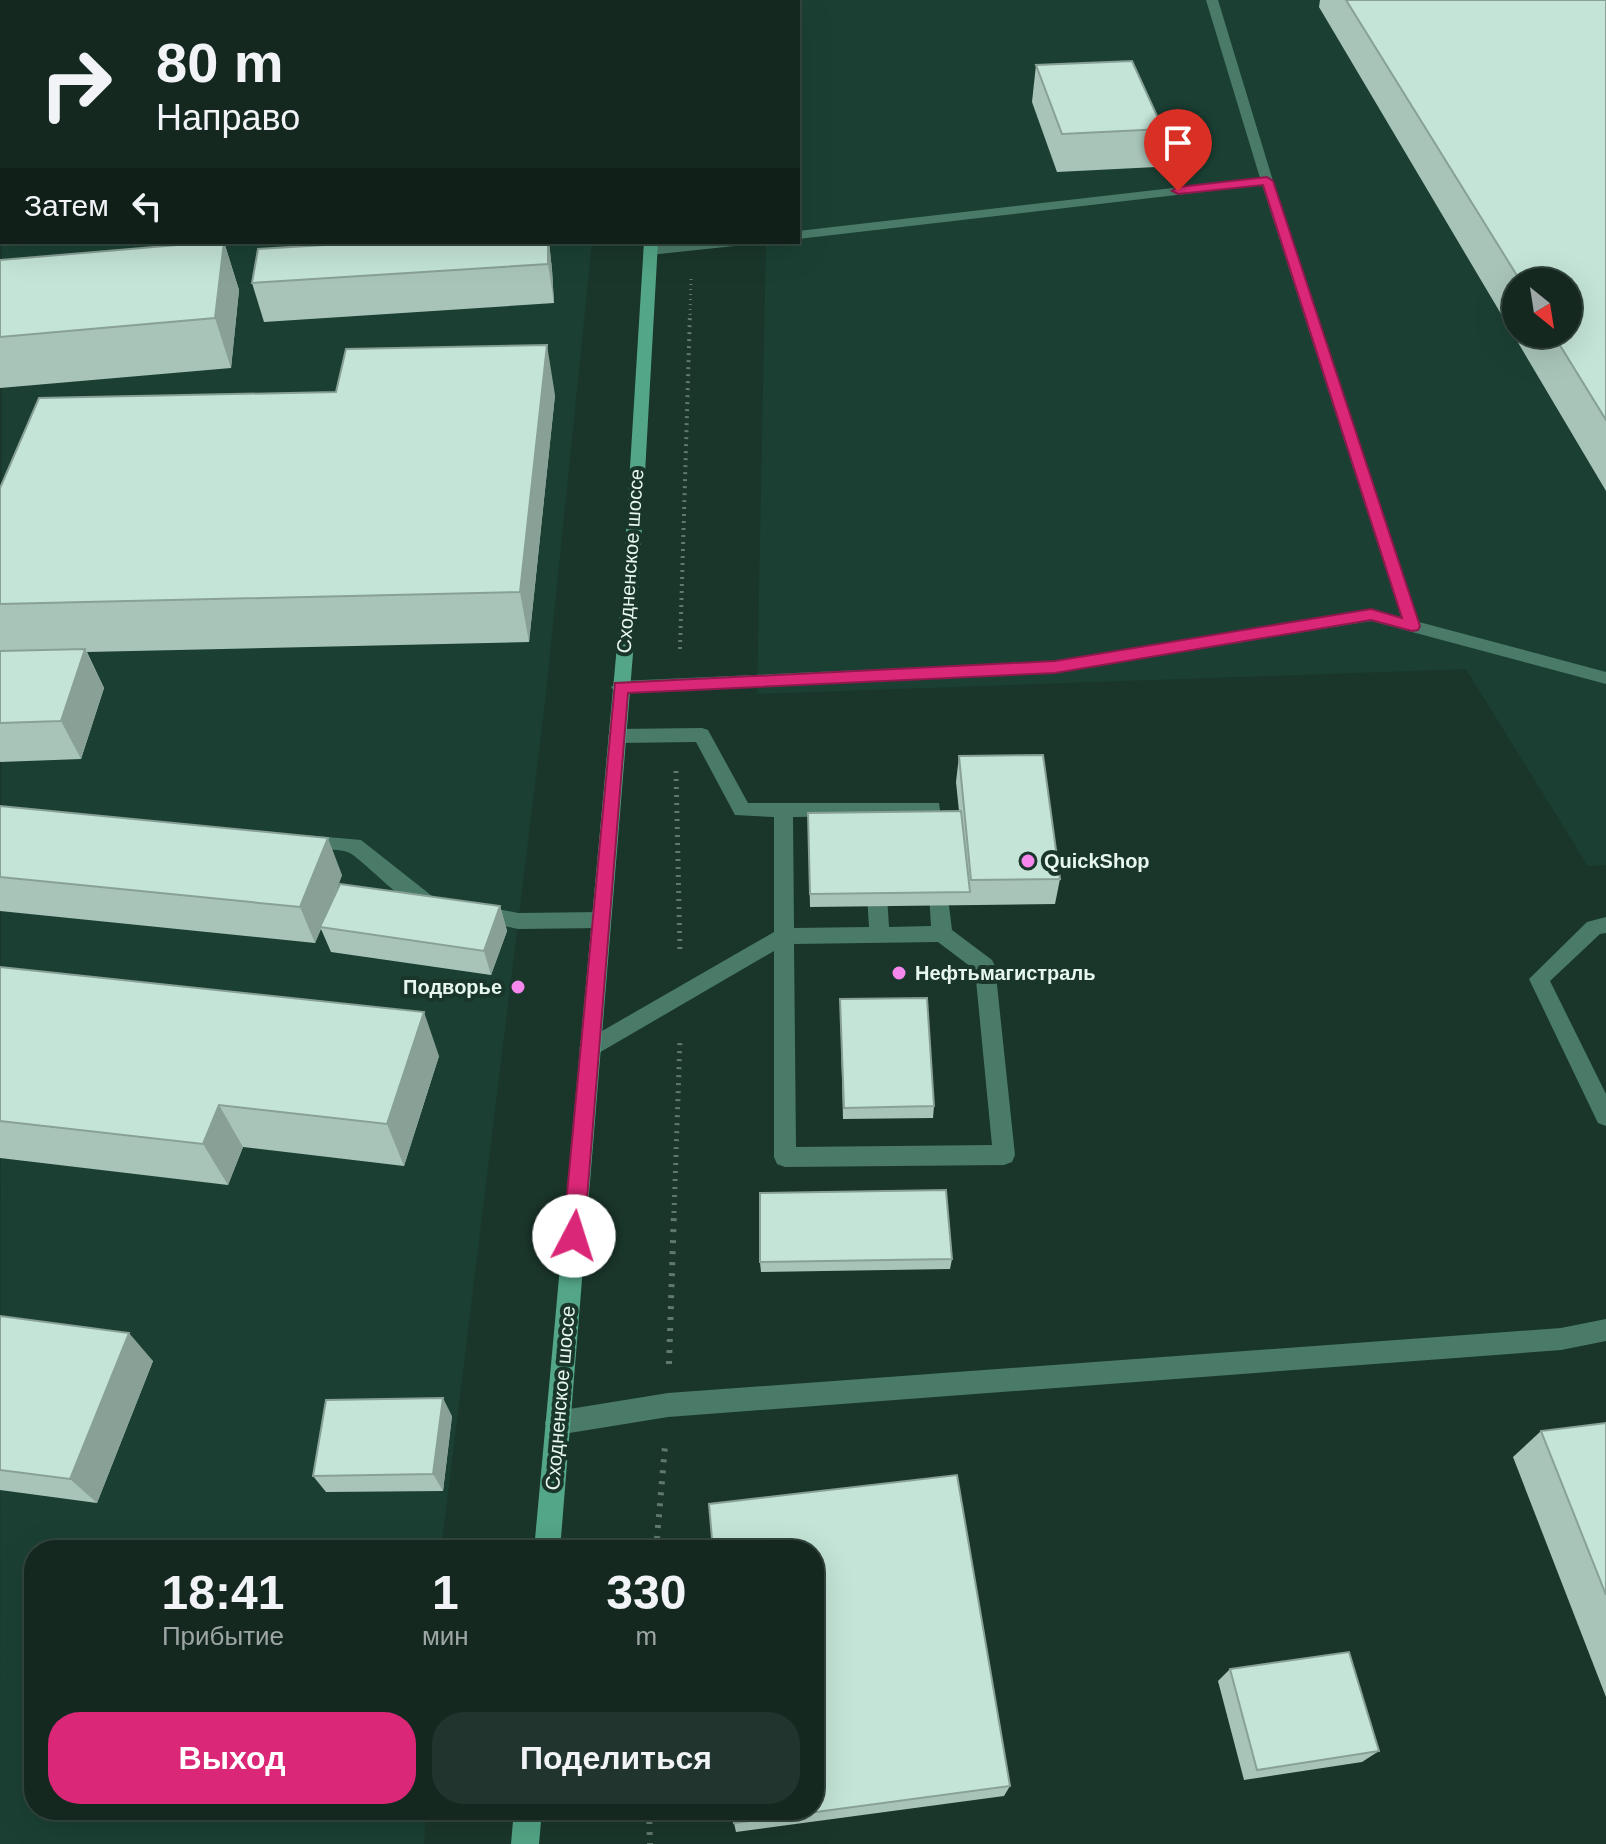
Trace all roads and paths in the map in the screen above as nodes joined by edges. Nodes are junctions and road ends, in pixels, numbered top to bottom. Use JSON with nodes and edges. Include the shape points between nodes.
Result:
{"nodes":[{"id":1,"x":1212,"y":0,"type":"edge"},
{"id":2,"x":1267,"y":181,"type":"junction"},
{"id":3,"x":800,"y":235,"type":"edge"},
{"id":4,"x":717,"y":244,"type":"edge"},
{"id":5,"x":651,"y":247,"type":"edge"},
{"id":6,"x":692,"y":247,"type":"junction"},
{"id":7,"x":1412,"y":626,"type":"junction"},
{"id":8,"x":1606,"y":678,"type":"edge"},
{"id":9,"x":679,"y":684,"type":"junction"},
{"id":10,"x":620,"y":687,"type":"junction"},
{"id":11,"x":675,"y":735,"type":"junction"},
{"id":12,"x":617,"y":736,"type":"junction"},
{"id":13,"x":783,"y":810,"type":"junction"},
{"id":14,"x":277,"y":841,"type":"edge"},
{"id":15,"x":874,"y":856,"type":"edge"},
{"id":16,"x":601,"y":920,"type":"junction"},
{"id":17,"x":1606,"y":925,"type":"edge"},
{"id":18,"x":942,"y":934,"type":"junction"},
{"id":19,"x":879,"y":935,"type":"junction"},
{"id":20,"x":783,"y":936,"type":"junction"},
{"id":21,"x":681,"y":995,"type":"junction"},
{"id":22,"x":590,"y":1048,"type":"junction"},
{"id":23,"x":1606,"y":1116,"type":"edge"},
{"id":24,"x":1606,"y":1330,"type":"edge"},
{"id":25,"x":668,"y":1405,"type":"junction"},
{"id":26,"x":557,"y":1423,"type":"junction"},
{"id":27,"x":548,"y":1540,"type":"edge"},
{"id":28,"x":657,"y":1540,"type":"edge"},
{"id":29,"x":527,"y":1820,"type":"edge"},
{"id":30,"x":649,"y":1820,"type":"edge"},
{"id":31,"x":525,"y":1844,"type":"edge"},
{"id":32,"x":650,"y":1844,"type":"edge"}],
"edges":[{"from":1,"to":2,"type":"lane"},
{"from":2,"to":3,"type":"lane"},
{"from":2,"to":7,"type":"lane"},
{"from":4,"to":6,"type":"lane"},
{"from":5,"to":6,"type":"lane"},
{"from":5,"to":10,"type":"main road","name":"Сходненское шоссе"},
{"from":6,"to":9,"type":"path"},
{"from":7,"to":8,"type":"lane"},
{"from":7,"to":9,"type":"lane","via":[[1371,615],[1055,667]]},
{"from":9,"to":10,"type":"lane"},
{"from":10,"to":12,"type":"main road","name":"Сходненское шоссе"},
{"from":11,"to":12,"type":"lane"},
{"from":11,"to":13,"type":"lane","via":[[702,735],[742,810]]},
{"from":11,"to":21,"type":"path"},
{"from":12,"to":16,"type":"main road","name":"Сходненское шоссе"},
{"from":13,"to":18,"type":"lane","via":[[872,816],[932,808]]},
{"from":13,"to":20,"type":"lane"},
{"from":14,"to":16,"type":"lane","via":[[354,845],[426,903],[518,921]]},
{"from":15,"to":19,"type":"lane"},
{"from":16,"to":22,"type":"main road","name":"Сходненское шоссе"},
{"from":17,"to":23,"type":"lane","via":[[1594,928],[1539,979]]},
{"from":18,"to":19,"type":"lane"},
{"from":18,"to":20,"type":"lane","via":[[985,966],[1004,1155],[785,1157]]},
{"from":19,"to":20,"type":"lane"},
{"from":20,"to":21,"type":"lane"},
{"from":21,"to":22,"type":"lane"},
{"from":21,"to":25,"type":"path"},
{"from":22,"to":26,"type":"main road","name":"Сходненское шоссе"},
{"from":24,"to":25,"type":"lane","via":[[1561,1339]]},
{"from":25,"to":26,"type":"lane"},
{"from":25,"to":28,"type":"path"},
{"from":26,"to":27,"type":"main road","name":"Сходненское шоссе"},
{"from":29,"to":31,"type":"main road"},
{"from":30,"to":32,"type":"path"}]}
